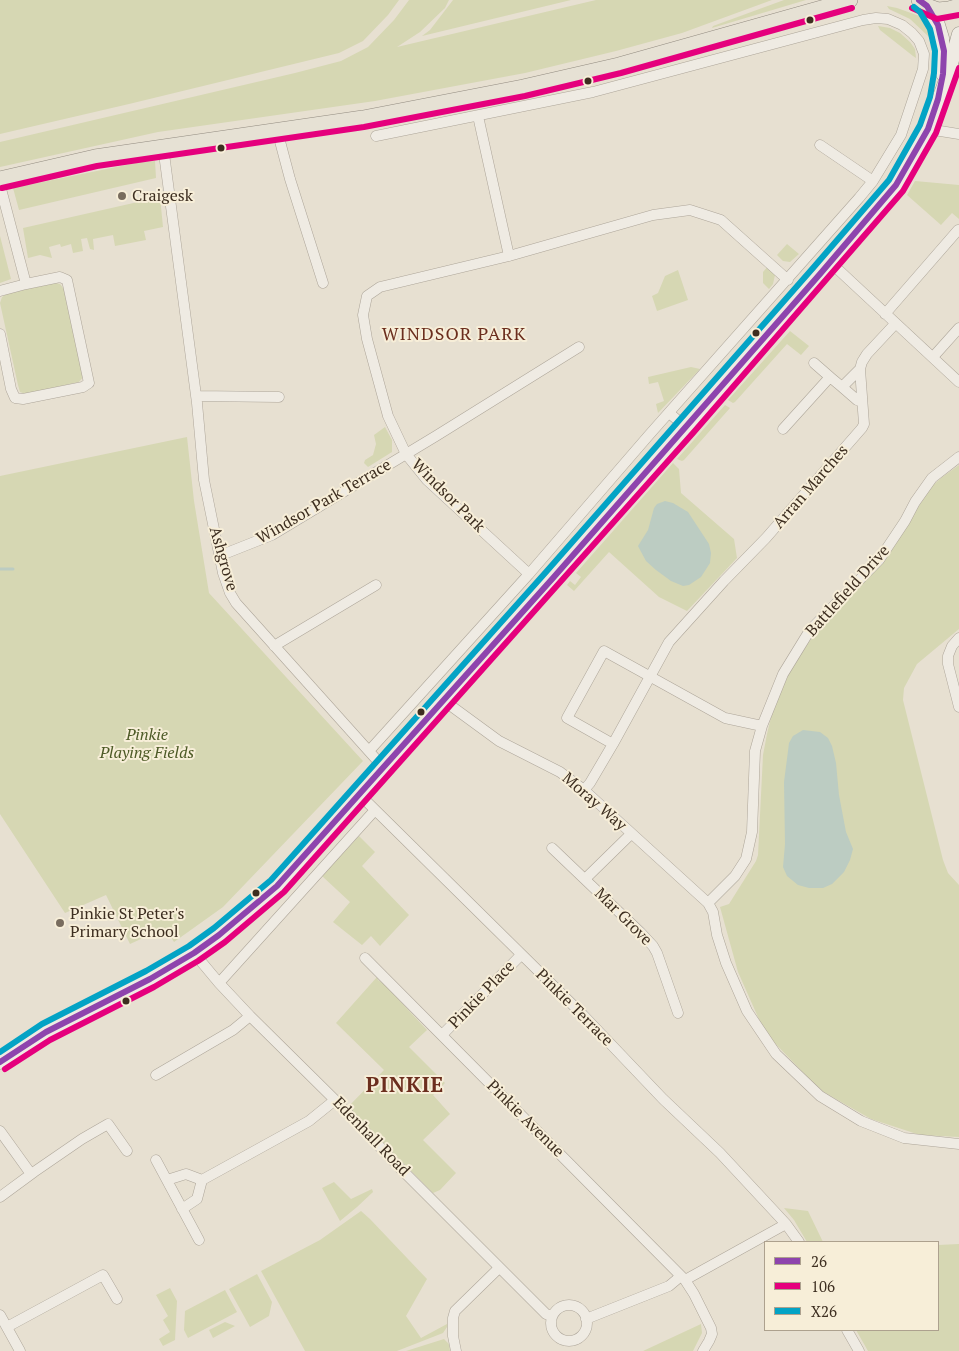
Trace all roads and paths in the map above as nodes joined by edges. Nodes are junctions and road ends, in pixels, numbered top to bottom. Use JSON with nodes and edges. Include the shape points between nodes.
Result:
{"nodes":[{"id":1,"x":850,"y":0,"type":"edge"},
{"id":2,"x":920,"y":2,"type":"edge"},
{"id":3,"x":959,"y":6,"type":"edge"},
{"id":4,"x":959,"y":34,"type":"edge"},
{"id":5,"x":938,"y":99,"type":"junction"},
{"id":6,"x":478,"y":116,"type":"junction"},
{"id":7,"x":928,"y":129,"type":"junction"},
{"id":8,"x":277,"y":130,"type":"junction"},
{"id":9,"x":959,"y":134,"type":"edge"},
{"id":10,"x":376,"y":136,"type":"dead end"},
{"id":11,"x":820,"y":145,"type":"dead end"},
{"id":12,"x":163,"y":146,"type":"junction"},
{"id":13,"x":0,"y":179,"type":"edge"},
{"id":14,"x":873,"y":181,"type":"junction"},
{"id":15,"x":0,"y":185,"type":"edge"},
{"id":16,"x":958,"y":230,"type":"edge"},
{"id":17,"x":510,"y":256,"type":"junction"},
{"id":18,"x":830,"y":262,"type":"junction"},
{"id":19,"x":927,"y":266,"type":"junction"},
{"id":20,"x":935,"y":274,"type":"dead end"},
{"id":21,"x":788,"y":280,"type":"junction"},
{"id":22,"x":323,"y":283,"type":"dead end"},
{"id":23,"x":26,"y":284,"type":"junction"},
{"id":24,"x":0,"y":291,"type":"edge"},
{"id":25,"x":885,"y":314,"type":"junction"},
{"id":26,"x":895,"y":324,"type":"junction"},
{"id":27,"x":959,"y":328,"type":"edge"},
{"id":28,"x":0,"y":334,"type":"edge"},
{"id":29,"x":578,"y":347,"type":"dead end"},
{"id":30,"x":933,"y":357,"type":"junction"},
{"id":31,"x":814,"y":363,"type":"dead end"},
{"id":32,"x":860,"y":369,"type":"junction"},
{"id":33,"x":830,"y":377,"type":"junction"},
{"id":34,"x":959,"y":382,"type":"edge"},
{"id":35,"x":842,"y":387,"type":"junction"},
{"id":36,"x":196,"y":396,"type":"junction"},
{"id":37,"x":279,"y":397,"type":"dead end"},
{"id":38,"x":862,"y":402,"type":"junction"},
{"id":39,"x":669,"y":413,"type":"junction"},
{"id":40,"x":686,"y":427,"type":"junction"},
{"id":41,"x":783,"y":429,"type":"dead end"},
{"id":42,"x":406,"y":454,"type":"junction"},
{"id":43,"x":959,"y":457,"type":"edge"},
{"id":44,"x":219,"y":556,"type":"junction"},
{"id":45,"x":529,"y":574,"type":"junction"},
{"id":46,"x":376,"y":586,"type":"dead end"},
{"id":47,"x":959,"y":638,"type":"edge"},
{"id":48,"x":274,"y":646,"type":"junction"},
{"id":49,"x":651,"y":675,"type":"junction"},
{"id":50,"x":443,"y":700,"type":"junction"},
{"id":51,"x":959,"y":707,"type":"edge"},
{"id":52,"x":762,"y":726,"type":"junction"},
{"id":53,"x":613,"y":744,"type":"junction"},
{"id":54,"x":369,"y":751,"type":"junction"},
{"id":55,"x":384,"y":768,"type":"junction"},
{"id":56,"x":584,"y":790,"type":"junction"},
{"id":57,"x":360,"y":795,"type":"junction"},
{"id":58,"x":375,"y":810,"type":"junction"},
{"id":59,"x":631,"y":834,"type":"junction"},
{"id":60,"x":552,"y":848,"type":"dead end"},
{"id":61,"x":585,"y":880,"type":"junction"},
{"id":62,"x":708,"y":903,"type":"junction"},
{"id":63,"x":194,"y":952,"type":"junction"},
{"id":64,"x":521,"y":955,"type":"junction"},
{"id":65,"x":365,"y":958,"type":"dead end"},
{"id":66,"x":219,"y":983,"type":"junction"},
{"id":67,"x":678,"y":1013,"type":"dead end"},
{"id":68,"x":250,"y":1016,"type":"junction"},
{"id":69,"x":442,"y":1035,"type":"junction"},
{"id":70,"x":0,"y":1062,"type":"edge"},
{"id":71,"x":156,"y":1075,"type":"dead end"},
{"id":72,"x":335,"y":1100,"type":"junction"},
{"id":73,"x":0,"y":1131,"type":"edge"},
{"id":74,"x":959,"y":1144,"type":"edge"},
{"id":75,"x":127,"y":1151,"type":"dead end"},
{"id":76,"x":156,"y":1160,"type":"dead end"},
{"id":77,"x":31,"y":1174,"type":"junction"},
{"id":78,"x":167,"y":1180,"type":"junction"},
{"id":79,"x":202,"y":1180,"type":"junction"},
{"id":80,"x":0,"y":1198,"type":"edge"},
{"id":81,"x":182,"y":1209,"type":"junction"},
{"id":82,"x":786,"y":1224,"type":"junction"},
{"id":83,"x":199,"y":1240,"type":"dead end"},
{"id":84,"x":798,"y":1241,"type":"edge"},
{"id":85,"x":499,"y":1268,"type":"junction"},
{"id":86,"x":683,"y":1278,"type":"junction"},
{"id":87,"x":117,"y":1299,"type":"dead end"},
{"id":88,"x":0,"y":1315,"type":"edge"},
{"id":89,"x":552,"y":1316,"type":"junction"},
{"id":90,"x":586,"y":1318,"type":"junction"},
{"id":91,"x":7,"y":1327,"type":"junction"},
{"id":92,"x":848,"y":1331,"type":"edge"},
{"id":93,"x":20,"y":1351,"type":"edge"},
{"id":94,"x":456,"y":1351,"type":"edge"},
{"id":95,"x":703,"y":1351,"type":"edge"},
{"id":96,"x":858,"y":1351,"type":"edge"}],
"edges":[{"from":1,"to":8,"type":"main road","via":[[618,65],[523,87],[371,117]]},
{"from":2,"to":3,"type":"main road","via":[[938,10]]},
{"from":2,"to":5,"type":"main road","via":[[938,25],[942,38],[943,74]]},
{"from":4,"to":5,"type":"main road"},
{"from":5,"to":7,"type":"main road"},
{"from":6,"to":10,"type":"street"},
{"from":6,"to":14,"type":"street","via":[[593,92],[863,20],[888,19],[912,33],[922,47],[924,60],[901,134]]},
{"from":6,"to":17,"type":"street"},
{"from":7,"to":9,"type":"street"},
{"from":7,"to":18,"type":"main road","via":[[896,185]]},
{"from":8,"to":12,"type":"main road"},
{"from":8,"to":22,"type":"street"},
{"from":11,"to":14,"type":"street"},
{"from":12,"to":13,"type":"main road","via":[[95,157]]},
{"from":12,"to":36,"type":"street","name":"Ashgrove"},
{"from":14,"to":21,"type":"street"},
{"from":15,"to":23,"type":"street"},
{"from":16,"to":19,"type":"street"},
{"from":17,"to":21,"type":"street","name":"Windsor Park","via":[[653,215],[690,210],[721,220]]},
{"from":17,"to":42,"type":"street","name":"Windsor Park","via":[[380,287],[367,296],[363,315],[367,340],[388,416]]},
{"from":18,"to":25,"type":"street"},
{"from":18,"to":40,"type":"main road"},
{"from":19,"to":20,"type":"street"},
{"from":19,"to":25,"type":"street"},
{"from":21,"to":39,"type":"street"},
{"from":23,"to":24,"type":"street"},
{"from":23,"to":28,"type":"street","via":[[60,277],[67,280],[89,383],[83,387],[15,398]]},
{"from":25,"to":26,"type":"street"},
{"from":26,"to":30,"type":"street"},
{"from":26,"to":32,"type":"street","via":[[867,354]]},
{"from":27,"to":30,"type":"street"},
{"from":29,"to":42,"type":"street","name":"Windsor Park Terrace"},
{"from":30,"to":34,"type":"street"},
{"from":31,"to":33,"type":"street"},
{"from":32,"to":35,"type":"street"},
{"from":32,"to":38,"type":"street","name":"Arran Marches"},
{"from":33,"to":35,"type":"street"},
{"from":33,"to":41,"type":"street"},
{"from":35,"to":38,"type":"street"},
{"from":36,"to":37,"type":"street"},
{"from":36,"to":44,"type":"street","name":"Ashgrove","via":[[204,480]]},
{"from":38,"to":49,"type":"street","name":"Arran Marches","via":[[862,428],[669,642]]},
{"from":39,"to":40,"type":"street"},
{"from":39,"to":45,"type":"street"},
{"from":40,"to":50,"type":"main road"},
{"from":42,"to":44,"type":"street","name":"Windsor Park Terrace","via":[[272,535]]},
{"from":42,"to":45,"type":"street","name":"Windsor Park","via":[[427,480]]},
{"from":43,"to":52,"type":"street","name":"Battlefield Drive","via":[[932,478],[879,560],[810,630],[783,674]]},
{"from":44,"to":48,"type":"street","name":"Ashgrove","via":[[236,603]]},
{"from":45,"to":54,"type":"street"},
{"from":46,"to":48,"type":"street"},
{"from":47,"to":51,"type":"street","via":[[948,656]]},
{"from":48,"to":54,"type":"street","name":"Ashgrove"},
{"from":49,"to":52,"type":"street","via":[[726,718]]},
{"from":49,"to":53,"type":"street","name":"Arran Marches"},
{"from":49,"to":53,"type":"street","via":[[604,651],[567,718]]},
{"from":50,"to":55,"type":"main road"},
{"from":50,"to":56,"type":"street","name":"Moray Way","via":[[498,741],[560,772]]},
{"from":52,"to":62,"type":"street","name":"Battlefield Drive","via":[[755,751],[752,832],[746,859],[735,876]]},
{"from":53,"to":56,"type":"street","name":"Arran Marches"},
{"from":54,"to":55,"type":"street","name":"Ashgrove"},
{"from":55,"to":57,"type":"main road"},
{"from":56,"to":59,"type":"street","name":"Moray Way"},
{"from":57,"to":58,"type":"street","name":"Pinkie Terrace"},
{"from":57,"to":63,"type":"main road","via":[[277,886],[220,935]]},
{"from":58,"to":64,"type":"street","name":"Pinkie Terrace"},
{"from":58,"to":66,"type":"street"},
{"from":59,"to":61,"type":"street","name":"Mar Grove"},
{"from":59,"to":62,"type":"street","name":"Moray Way"},
{"from":60,"to":61,"type":"street","name":"Mar Grove"},
{"from":61,"to":67,"type":"street","name":"Mar Grove","via":[[640,932],[657,953]]},
{"from":62,"to":74,"type":"street","via":[[726,963],[747,1011],[776,1054],[794,1073],[837,1108],[873,1126],[904,1138]]},
{"from":63,"to":66,"type":"street","name":"Edenhall Road"},
{"from":63,"to":70,"type":"main road","via":[[150,979],[46,1032]]},
{"from":64,"to":69,"type":"street","name":"Pinkie Place"},
{"from":64,"to":82,"type":"street","name":"Pinkie Terrace","via":[[720,1152]]},
{"from":65,"to":69,"type":"street","name":"Pinkie Avenue"},
{"from":66,"to":68,"type":"street","name":"Edenhall Road"},
{"from":68,"to":71,"type":"street","via":[[233,1030]]},
{"from":68,"to":72,"type":"street","name":"Edenhall Road"},
{"from":69,"to":86,"type":"street","name":"Pinkie Avenue"},
{"from":72,"to":79,"type":"street","via":[[309,1121]]},
{"from":72,"to":85,"type":"street","name":"Edenhall Road"},
{"from":73,"to":77,"type":"street"},
{"from":75,"to":77,"type":"street","via":[[108,1124]]},
{"from":76,"to":78,"type":"street"},
{"from":77,"to":80,"type":"street"},
{"from":78,"to":79,"type":"street","via":[[186,1174]]},
{"from":78,"to":81,"type":"street"},
{"from":79,"to":81,"type":"street","via":[[197,1199]]},
{"from":81,"to":83,"type":"street"},
{"from":82,"to":84,"type":"street","name":"Pinkie Terrace"},
{"from":82,"to":86,"type":"street"},
{"from":85,"to":89,"type":"street","name":"Edenhall Road","via":[[546,1314]]},
{"from":85,"to":94,"type":"street","via":[[455,1311],[453,1336]]},
{"from":86,"to":90,"type":"street"},
{"from":86,"to":95,"type":"street","name":"Pinkie Avenue","via":[[711,1328],[712,1334]]},
{"from":87,"to":91,"type":"street","via":[[103,1275]]},
{"from":88,"to":91,"type":"street"},
{"from":89,"to":90,"type":"street","via":[[559,1308],[570,1305],[580,1309]]},
{"from":89,"to":90,"type":"street","via":[[554,1332],[568,1340],[582,1334]]},
{"from":91,"to":93,"type":"street"},
{"from":92,"to":96,"type":"street"}]}
